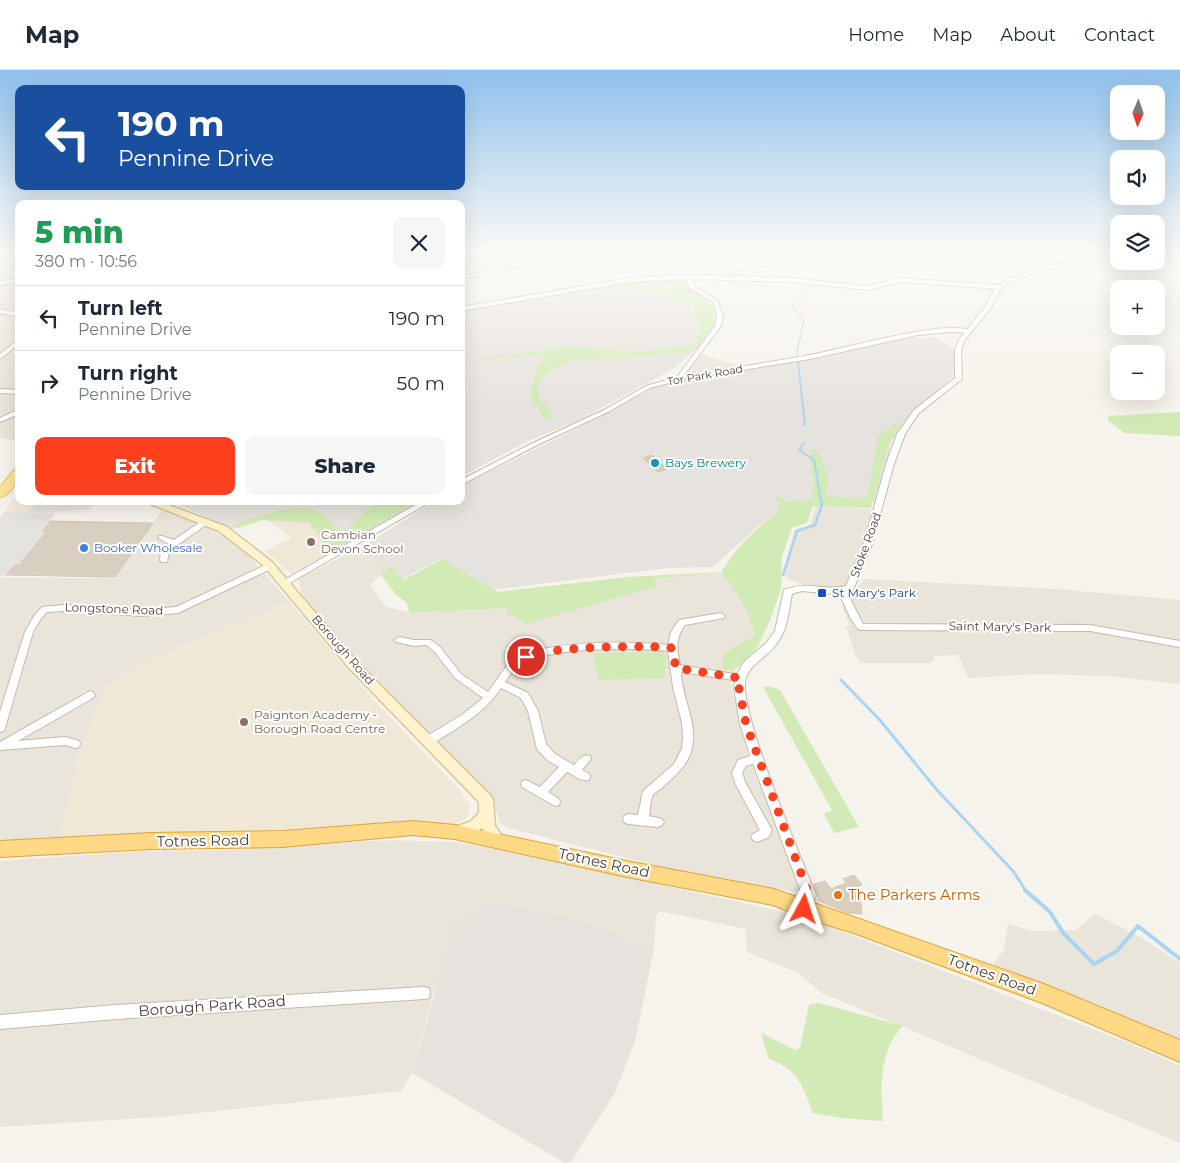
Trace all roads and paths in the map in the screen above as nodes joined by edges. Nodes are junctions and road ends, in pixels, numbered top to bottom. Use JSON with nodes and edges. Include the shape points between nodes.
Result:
{"nodes":[{"id":1,"x":485,"y":304,"type":"edge"},
{"id":2,"x":716,"y":304,"type":"edge"},
{"id":3,"x":990,"y":304,"type":"edge"},
{"id":4,"x":465,"y":307,"type":"edge"},
{"id":5,"x":1,"y":313,"type":"edge"},
{"id":6,"x":15,"y":315,"type":"edge"},
{"id":7,"x":968,"y":331,"type":"junction"},
{"id":8,"x":15,"y":345,"type":"edge"},
{"id":9,"x":0,"y":356,"type":"edge"},
{"id":10,"x":804,"y":358,"type":"joint"},
{"id":11,"x":679,"y":378,"type":"junction"},
{"id":12,"x":0,"y":391,"type":"edge"},
{"id":13,"x":15,"y":392,"type":"edge"},
{"id":14,"x":15,"y":413,"type":"edge"},
{"id":15,"x":0,"y":420,"type":"edge"},
{"id":16,"x":15,"y":476,"type":"edge"},
{"id":17,"x":465,"y":480,"type":"edge"},
{"id":18,"x":15,"y":489,"type":"edge"},
{"id":19,"x":0,"y":494,"type":"edge"},
{"id":20,"x":159,"y":505,"type":"edge"},
{"id":21,"x":421,"y":505,"type":"edge"},
{"id":22,"x":0,"y":506,"type":"edge"},
{"id":23,"x":206,"y":522,"type":"junction"},
{"id":24,"x":162,"y":538,"type":"dead end"},
{"id":25,"x":175,"y":543,"type":"junction"},
{"id":26,"x":164,"y":560,"type":"dead end"},
{"id":27,"x":270,"y":566,"type":"junction"},
{"id":28,"x":285,"y":582,"type":"junction"},
{"id":29,"x":842,"y":591,"type":"junction"},
{"id":30,"x":721,"y":616,"type":"dead end"},
{"id":31,"x":399,"y":640,"type":"dead end"},
{"id":32,"x":1180,"y":644,"type":"edge"},
{"id":33,"x":672,"y":648,"type":"junction"},
{"id":34,"x":676,"y":668,"type":"junction"},
{"id":35,"x":740,"y":678,"type":"junction"},
{"id":36,"x":500,"y":684,"type":"junction"},
{"id":37,"x":90,"y":695,"type":"dead end"},
{"id":38,"x":489,"y":698,"type":"junction"},
{"id":39,"x":0,"y":728,"type":"edge"},
{"id":40,"x":428,"y":741,"type":"junction"},
{"id":41,"x":75,"y":744,"type":"dead end"},
{"id":42,"x":0,"y":745,"type":"edge"},
{"id":43,"x":757,"y":758,"type":"junction"},
{"id":44,"x":586,"y":759,"type":"dead end"},
{"id":45,"x":575,"y":771,"type":"junction"},
{"id":46,"x":526,"y":784,"type":"dead end"},
{"id":47,"x":541,"y":793,"type":"junction"},
{"id":48,"x":555,"y":802,"type":"dead end"},
{"id":49,"x":486,"y":819,"type":"junction"},
{"id":50,"x":628,"y":819,"type":"dead end"},
{"id":51,"x":642,"y":820,"type":"junction"},
{"id":52,"x":658,"y":822,"type":"dead end"},
{"id":53,"x":455,"y":832,"type":"junction"},
{"id":54,"x":757,"y":837,"type":"dead end"},
{"id":55,"x":498,"y":840,"type":"junction"},
{"id":56,"x":0,"y":849,"type":"edge"},
{"id":57,"x":804,"y":909,"type":"junction"},
{"id":58,"x":424,"y":993,"type":"dead end"},
{"id":59,"x":0,"y":1022,"type":"edge"},
{"id":60,"x":1179,"y":1047,"type":"edge"}],
"edges":[{"from":1,"to":4,"type":"street"},
{"from":2,"to":11,"type":"street","via":[[720,314],[718,326]]},
{"from":3,"to":7,"type":"street","name":"Stoke Road"},
{"from":5,"to":6,"type":"street"},
{"from":7,"to":10,"type":"street","name":"Tor Park Road","via":[[918,334]]},
{"from":7,"to":29,"type":"street","name":"Stoke Road","via":[[958,351],[958,379],[929,401],[906,425],[890,463],[861,566],[850,588]]},
{"from":8,"to":9,"type":"street"},
{"from":10,"to":11,"type":"street","name":"Tor Park Road"},
{"from":11,"to":17,"type":"street","name":"Tor Park Road","via":[[648,387],[606,412]]},
{"from":12,"to":13,"type":"street"},
{"from":14,"to":15,"type":"street"},
{"from":16,"to":19,"type":"main road"},
{"from":18,"to":22,"type":"main road"},
{"from":20,"to":23,"type":"main road","name":"Borough Road"},
{"from":21,"to":28,"type":"street"},
{"from":23,"to":25,"type":"street"},
{"from":23,"to":27,"type":"main road","name":"Borough Road","via":[[223,529]]},
{"from":24,"to":25,"type":"street"},
{"from":25,"to":26,"type":"street","via":[[165,550]]},
{"from":27,"to":28,"type":"main road","name":"Borough Road"},
{"from":27,"to":39,"type":"street","name":"Longstone Road","via":[[178,610],[44,610],[29,632]]},
{"from":28,"to":40,"type":"main road","name":"Borough Road","via":[[353,665]]},
{"from":29,"to":32,"type":"street","name":"Saint Mary's Park","via":[[854,620],[861,627],[1090,628]]},
{"from":29,"to":35,"type":"street","name":"Stoke Road","via":[[800,587],[787,592],[780,632],[770,646],[747,666]]},
{"from":30,"to":33,"type":"street","via":[[682,622],[675,632]]},
{"from":31,"to":38,"type":"street","via":[[428,642],[458,676]]},
{"from":33,"to":34,"type":"street"},
{"from":33,"to":36,"type":"street","via":[[537,653],[514,664]]},
{"from":34,"to":35,"type":"street"},
{"from":34,"to":51,"type":"street","via":[[677,689],[688,723],[688,746],[676,771],[647,794]]},
{"from":35,"to":43,"type":"street","via":[[740,702]]},
{"from":36,"to":38,"type":"street"},
{"from":36,"to":45,"type":"street","via":[[525,696],[534,711],[541,746],[551,757]]},
{"from":37,"to":42,"type":"street"},
{"from":38,"to":40,"type":"street"},
{"from":40,"to":49,"type":"main road","name":"Borough Road","via":[[486,800]]},
{"from":41,"to":42,"type":"street","via":[[65,741]]},
{"from":43,"to":54,"type":"street","via":[[742,763],[737,773],[740,785],[766,830],[765,834]]},
{"from":43,"to":57,"type":"street","via":[[809,895]]},
{"from":44,"to":45,"type":"street"},
{"from":45,"to":47,"type":"street"},
{"from":46,"to":47,"type":"street"},
{"from":47,"to":48,"type":"street"},
{"from":49,"to":53,"type":"main road","via":[[474,828]]},
{"from":49,"to":55,"type":"main road","name":"Borough Road","via":[[488,830]]},
{"from":50,"to":51,"type":"street"},
{"from":51,"to":52,"type":"street"},
{"from":53,"to":55,"type":"highway","name":"Totnes Road"},
{"from":53,"to":56,"type":"highway","name":"Totnes Road","via":[[412,828],[282,839],[150,841]]},
{"from":55,"to":57,"type":"highway","name":"Totnes Road","via":[[627,869],[746,890]]},
{"from":57,"to":60,"type":"highway","name":"Totnes Road","via":[[854,924]]},
{"from":58,"to":59,"type":"street","name":"Borough Park Road"}]}
